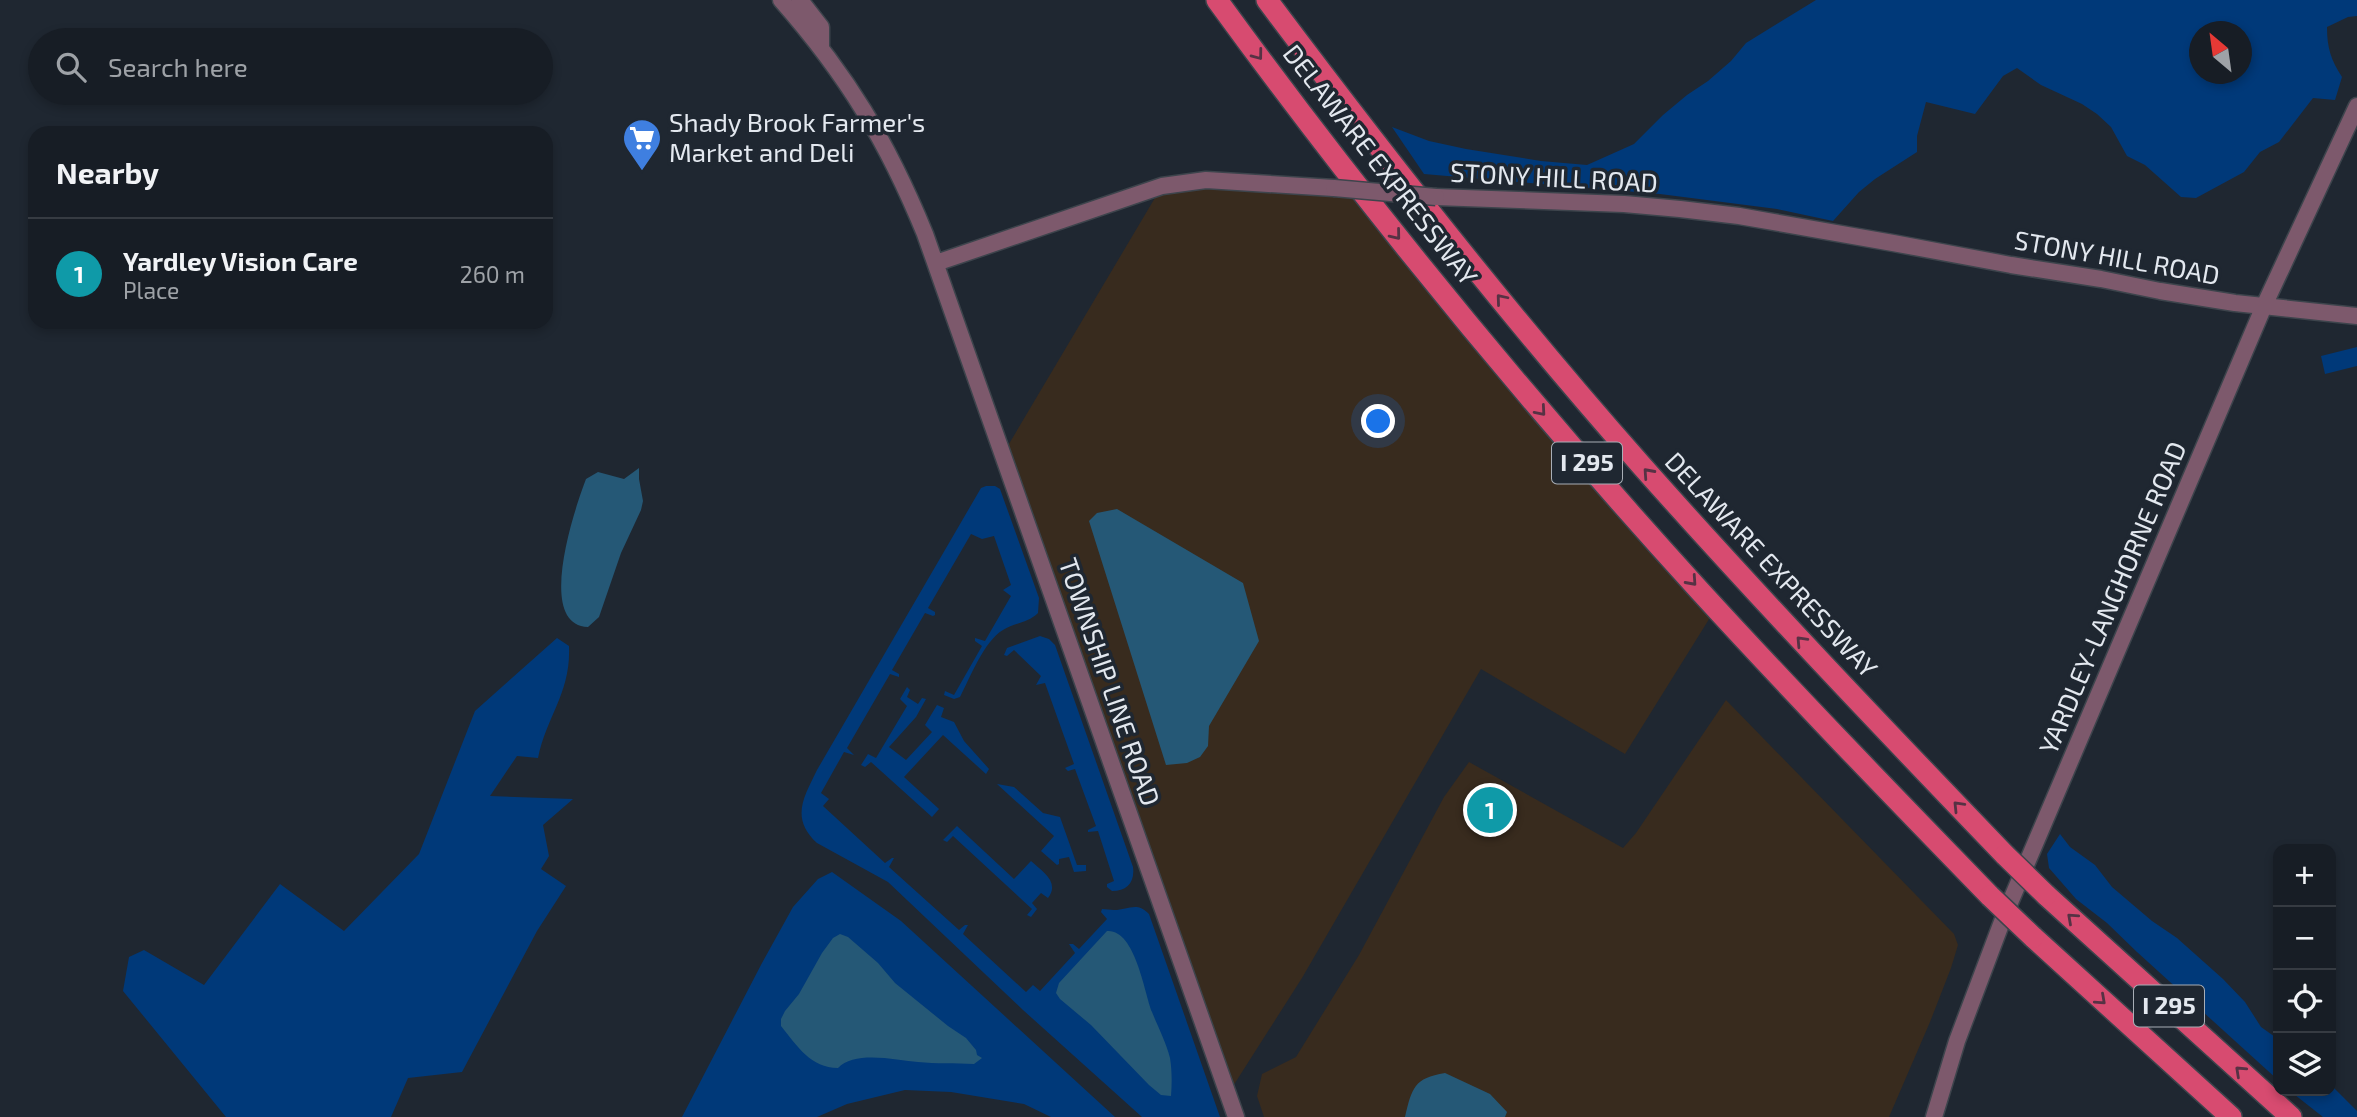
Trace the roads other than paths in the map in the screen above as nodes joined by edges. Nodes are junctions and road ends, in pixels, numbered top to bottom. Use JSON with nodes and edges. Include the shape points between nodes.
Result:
{"nodes":[{"id":1,"x":780,"y":0,"type":"edge"},
{"id":2,"x":800,"y":0,"type":"edge"},
{"id":3,"x":1217,"y":0,"type":"edge"},
{"id":4,"x":1267,"y":0,"type":"edge"},
{"id":5,"x":1274,"y":0,"type":"edge"},
{"id":6,"x":821,"y":47,"type":"junction"},
{"id":7,"x":1328,"y":82,"type":"junction"},
{"id":8,"x":2357,"y":106,"type":"edge"},
{"id":9,"x":936,"y":263,"type":"junction"},
{"id":10,"x":2263,"y":306,"type":"junction"},
{"id":11,"x":2357,"y":316,"type":"edge"},
{"id":12,"x":1236,"y":1117,"type":"edge"},
{"id":13,"x":1934,"y":1117,"type":"edge"},
{"id":14,"x":2231,"y":1117,"type":"edge"},
{"id":15,"x":2291,"y":1117,"type":"edge"}],
"edges":[{"from":1,"to":6,"type":"street"},
{"from":2,"to":6,"type":"street","via":[[821,27]]},
{"from":3,"to":14,"type":"highway","name":"DELAWARE EXPRESSWAY","number":"I 295","one_way":true,"bridge":true,"via":[[1382,217],[1542,412],[1699,590],[1990,896]]},
{"from":4,"to":7,"type":"highway","name":"DELAWARE EXPRESSWAY","number":"I 295"},
{"from":5,"to":7,"type":"highway"},
{"from":6,"to":9,"type":"street","via":[[883,141]]},
{"from":15,"to":7,"type":"highway","name":"DELAWARE EXPRESSWAY","number":"I 295","one_way":true,"bridge":true,"via":[[2046,895],[1831,674],[1642,466],[1492,289]]},
{"from":8,"to":10,"type":"street","name":"YARDLEY-LANGHORNE ROAD"},
{"from":9,"to":10,"type":"street","name":"STONY HILL ROAD","bridge":true,"via":[[1162,186],[1226,180],[1436,197],[1625,204],[1727,215]]},
{"from":9,"to":12,"type":"street","name":"TOWNSHIP LINE ROAD"},
{"from":10,"to":11,"type":"street","name":"STONY HILL ROAD"},
{"from":10,"to":13,"type":"street","name":"YARDLEY-LANGHORNE ROAD","via":[[1999,929]]}]}
